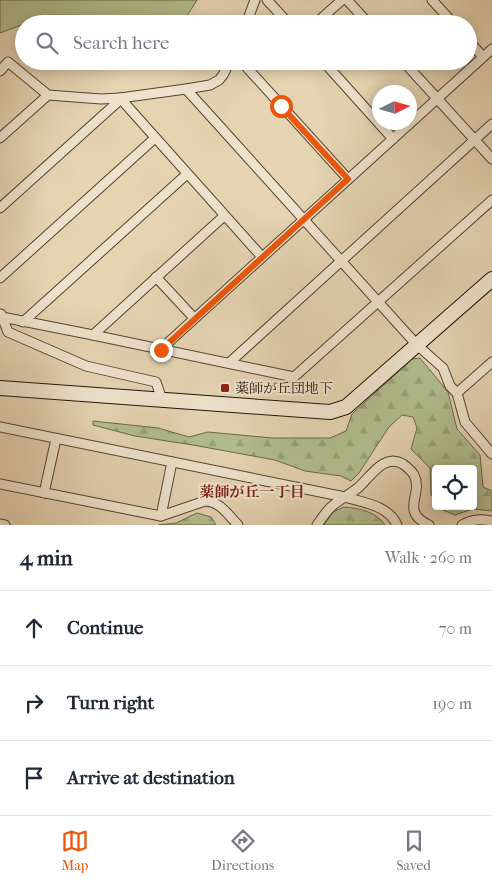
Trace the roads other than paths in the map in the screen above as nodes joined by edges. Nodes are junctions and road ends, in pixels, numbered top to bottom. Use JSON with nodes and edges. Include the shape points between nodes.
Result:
{"nodes":[{"id":1,"x":256,"y":0,"type":"edge"},
{"id":2,"x":267,"y":0,"type":"edge"},
{"id":3,"x":342,"y":0,"type":"edge"},
{"id":4,"x":347,"y":0,"type":"edge"},
{"id":5,"x":432,"y":0,"type":"edge"},
{"id":6,"x":250,"y":15,"type":"edge"},
{"id":7,"x":281,"y":15,"type":"edge"},
{"id":8,"x":325,"y":15,"type":"edge"},
{"id":9,"x":361,"y":15,"type":"edge"},
{"id":10,"x":446,"y":15,"type":"edge"},
{"id":11,"x":492,"y":49,"type":"edge"},
{"id":12,"x":477,"y":50,"type":"edge"},
{"id":13,"x":483,"y":57,"type":"junction"},
{"id":14,"x":477,"y":62,"type":"edge"},
{"id":15,"x":15,"y":68,"type":"edge"},
{"id":16,"x":18,"y":70,"type":"edge"},
{"id":17,"x":226,"y":70,"type":"edge"},
{"id":18,"x":249,"y":70,"type":"edge"},
{"id":19,"x":331,"y":70,"type":"edge"},
{"id":20,"x":412,"y":70,"type":"edge"},
{"id":21,"x":469,"y":70,"type":"edge"},
{"id":22,"x":0,"y":71,"type":"edge"},
{"id":23,"x":186,"y":89,"type":"junction"},
{"id":24,"x":48,"y":95,"type":"junction"},
{"id":25,"x":120,"y":98,"type":"junction"},
{"id":26,"x":438,"y":98,"type":"junction"},
{"id":27,"x":492,"y":124,"type":"edge"},
{"id":28,"x":0,"y":138,"type":"edge"},
{"id":29,"x":155,"y":138,"type":"junction"},
{"id":30,"x":392,"y":139,"type":"junction"},
{"id":31,"x":474,"y":140,"type":"junction"},
{"id":32,"x":492,"y":159,"type":"edge"},
{"id":33,"x":187,"y":174,"type":"junction"},
{"id":34,"x":348,"y":179,"type":"junction"},
{"id":35,"x":492,"y":200,"type":"edge"},
{"id":36,"x":0,"y":208,"type":"edge"},
{"id":37,"x":224,"y":216,"type":"junction"},
{"id":38,"x":304,"y":219,"type":"junction"},
{"id":39,"x":262,"y":257,"type":"junction"},
{"id":40,"x":341,"y":261,"type":"junction"},
{"id":41,"x":156,"y":277,"type":"junction"},
{"id":42,"x":0,"y":278,"type":"edge"},
{"id":43,"x":492,"y":279,"type":"edge"},
{"id":44,"x":378,"y":302,"type":"junction"},
{"id":45,"x":1,"y":314,"type":"edge"},
{"id":46,"x":194,"y":318,"type":"junction"},
{"id":47,"x":23,"y":322,"type":"junction"},
{"id":48,"x":92,"y":334,"type":"junction"},
{"id":49,"x":417,"y":345,"type":"junction"},
{"id":50,"x":161,"y":350,"type":"junction"},
{"id":51,"x":492,"y":362,"type":"edge"},
{"id":52,"x":229,"y":363,"type":"junction"},
{"id":53,"x":0,"y":388,"type":"edge"},
{"id":54,"x":457,"y":393,"type":"junction"},
{"id":55,"x":162,"y":400,"type":"junction"},
{"id":56,"x":0,"y":427,"type":"edge"},
{"id":57,"x":492,"y":437,"type":"edge"},
{"id":58,"x":56,"y":438,"type":"junction"},
{"id":59,"x":484,"y":444,"type":"junction"},
{"id":60,"x":492,"y":454,"type":"edge"},
{"id":61,"x":172,"y":462,"type":"junction"},
{"id":62,"x":0,"y":484,"type":"edge"},
{"id":63,"x":44,"y":493,"type":"junction"},
{"id":64,"x":344,"y":497,"type":"junction"},
{"id":65,"x":160,"y":516,"type":"junction"},
{"id":66,"x":492,"y":521,"type":"edge"},
{"id":67,"x":0,"y":524,"type":"edge"},
{"id":68,"x":5,"y":525,"type":"edge"},
{"id":69,"x":238,"y":525,"type":"edge"},
{"id":70,"x":317,"y":525,"type":"edge"},
{"id":71,"x":397,"y":525,"type":"edge"},
{"id":72,"x":429,"y":525,"type":"edge"},
{"id":73,"x":462,"y":525,"type":"edge"}],
"edges":[{"from":1,"to":6,"type":"street"},
{"from":2,"to":7,"type":"street"},
{"from":3,"to":8,"type":"street"},
{"from":4,"to":9,"type":"street"},
{"from":5,"to":10,"type":"street"},
{"from":11,"to":13,"type":"street"},
{"from":12,"to":13,"type":"street"},
{"from":13,"to":14,"type":"street"},
{"from":15,"to":22,"type":"street","via":[[8,62]]},
{"from":16,"to":24,"type":"street"},
{"from":17,"to":23,"type":"street","via":[[215,82]]},
{"from":18,"to":34,"type":"street"},
{"from":19,"to":30,"type":"street"},
{"from":20,"to":26,"type":"street"},
{"from":21,"to":26,"type":"street"},
{"from":23,"to":25,"type":"street"},
{"from":23,"to":38,"type":"street"},
{"from":24,"to":25,"type":"street"},
{"from":24,"to":28,"type":"street"},
{"from":25,"to":29,"type":"street"},
{"from":25,"to":36,"type":"street"},
{"from":26,"to":30,"type":"street"},
{"from":26,"to":31,"type":"street"},
{"from":27,"to":31,"type":"street"},
{"from":29,"to":33,"type":"street"},
{"from":29,"to":42,"type":"street"},
{"from":30,"to":34,"type":"street"},
{"from":31,"to":32,"type":"street"},
{"from":31,"to":40,"type":"street"},
{"from":33,"to":37,"type":"street"},
{"from":33,"to":47,"type":"street"},
{"from":34,"to":38,"type":"street"},
{"from":35,"to":44,"type":"street"},
{"from":37,"to":39,"type":"street"},
{"from":37,"to":41,"type":"street"},
{"from":38,"to":39,"type":"street"},
{"from":38,"to":40,"type":"street"},
{"from":39,"to":46,"type":"street"},
{"from":40,"to":44,"type":"street"},
{"from":40,"to":52,"type":"street"},
{"from":41,"to":46,"type":"street"},
{"from":41,"to":48,"type":"street"},
{"from":43,"to":49,"type":"street"},
{"from":44,"to":49,"type":"street"},
{"from":44,"to":52,"type":"street","via":[[294,377]]},
{"from":45,"to":47,"type":"street"},
{"from":45,"to":55,"type":"street","via":[[8,332],[67,359],[156,382]]},
{"from":46,"to":50,"type":"street"},
{"from":47,"to":48,"type":"street"},
{"from":48,"to":50,"type":"street"},
{"from":49,"to":54,"type":"street","via":[[443,368],[450,386]]},
{"from":49,"to":55,"type":"street","via":[[346,407],[330,412]]},
{"from":50,"to":52,"type":"street"},
{"from":51,"to":54,"type":"street"},
{"from":53,"to":55,"type":"street"},
{"from":54,"to":59,"type":"street","via":[[465,422]]},
{"from":56,"to":58,"type":"street"},
{"from":57,"to":59,"type":"street"},
{"from":58,"to":61,"type":"street"},
{"from":58,"to":63,"type":"street"},
{"from":59,"to":60,"type":"street"},
{"from":61,"to":64,"type":"street"},
{"from":61,"to":65,"type":"street"},
{"from":62,"to":63,"type":"street"},
{"from":63,"to":65,"type":"street"},
{"from":64,"to":70,"type":"street"},
{"from":64,"to":71,"type":"street","via":[[383,509]]},
{"from":64,"to":72,"type":"street","via":[[384,463],[401,463],[409,468],[416,480],[415,515]]},
{"from":65,"to":69,"type":"street","via":[[210,501]]},
{"from":66,"to":73,"type":"street","via":[[476,519]]},
{"from":67,"to":68,"type":"street"}]}
